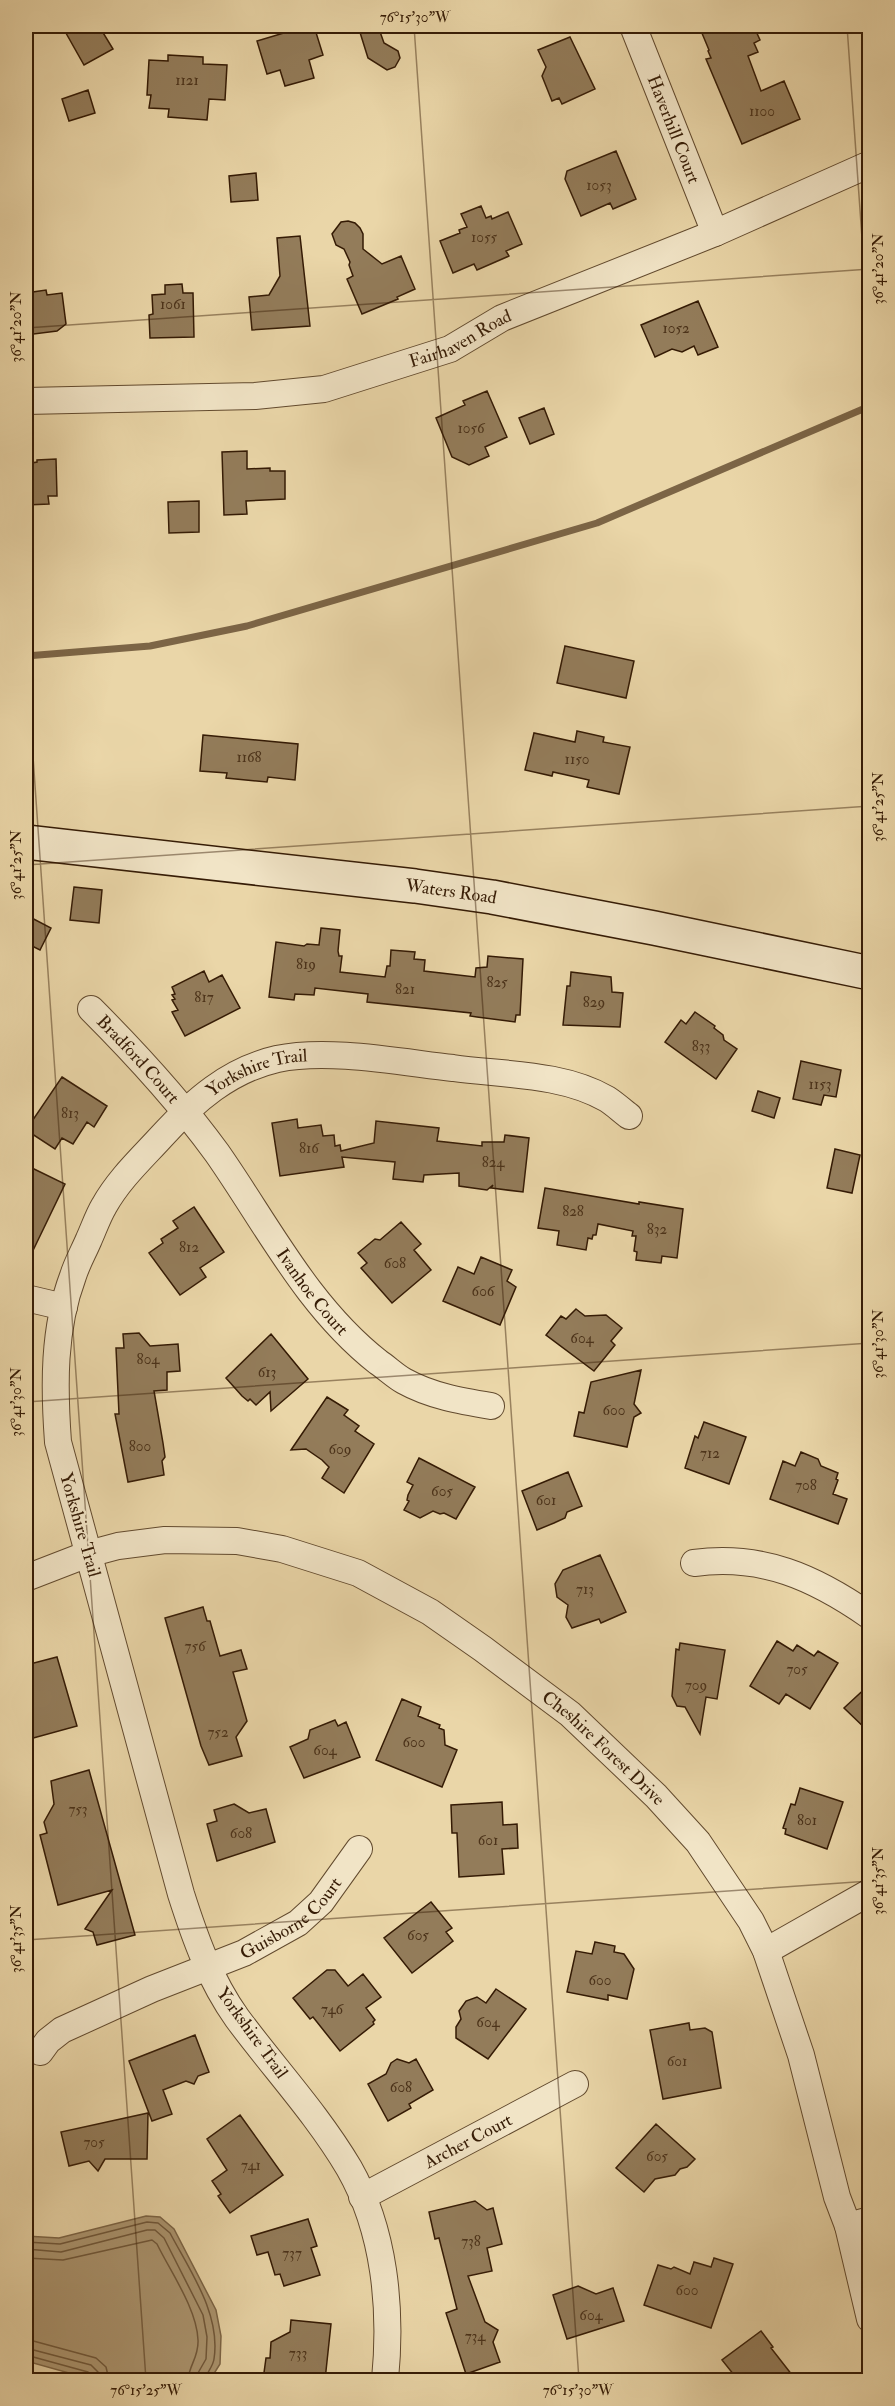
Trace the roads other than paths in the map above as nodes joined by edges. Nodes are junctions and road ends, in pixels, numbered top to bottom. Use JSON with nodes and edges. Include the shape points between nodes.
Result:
{"nodes":[{"id":1,"x":633,"y":26,"type":"edge"},
{"id":2,"x":870,"y":164,"type":"edge"},
{"id":3,"x":715,"y":233,"type":"junction"},
{"id":4,"x":26,"y":401,"type":"edge"},
{"id":5,"x":26,"y":842,"type":"edge"},
{"id":6,"x":870,"y":973,"type":"edge"},
{"id":7,"x":91,"y":1009,"type":"dead end"},
{"id":8,"x":185,"y":1112,"type":"junction"},
{"id":9,"x":629,"y":1116,"type":"dead end"},
{"id":10,"x":26,"y":1298,"type":"edge"},
{"id":11,"x":64,"y":1307,"type":"junction"},
{"id":12,"x":491,"y":1406,"type":"dead end"},
{"id":13,"x":88,"y":1554,"type":"junction"},
{"id":14,"x":694,"y":1563,"type":"dead end"},
{"id":15,"x":26,"y":1578,"type":"edge"},
{"id":16,"x":870,"y":1616,"type":"edge"},
{"id":17,"x":359,"y":1849,"type":"dead end"},
{"id":18,"x":870,"y":1892,"type":"edge"},
{"id":19,"x":766,"y":1951,"type":"junction"},
{"id":20,"x":206,"y":1967,"type":"junction"},
{"id":21,"x":40,"y":2052,"type":"dead end"},
{"id":22,"x":575,"y":2084,"type":"dead end"},
{"id":23,"x":362,"y":2197,"type":"junction"},
{"id":24,"x":859,"y":2223,"type":"edge"},
{"id":25,"x":870,"y":2319,"type":"edge"},
{"id":26,"x":385,"y":2380,"type":"edge"}],
"edges":[{"from":1,"to":3,"type":"street","name":"Haverhill Court"},
{"from":2,"to":3,"type":"street","name":"Fairhaven Road"},
{"from":3,"to":4,"type":"street","name":"Fairhaven Road","via":[[502,318],[450,349],[324,389],[255,396]]},
{"from":5,"to":6,"type":"street","name":"Waters Road","via":[[492,897]]},
{"from":7,"to":8,"type":"street","name":"Bradford Court"},
{"from":8,"to":9,"type":"street","name":"Yorkshire Trail","via":[[220,1082],[248,1067],[310,1055],[553,1080],[586,1089]]},
{"from":8,"to":11,"type":"street","name":"Yorkshire Trail","via":[[124,1177],[104,1205],[72,1276]]},
{"from":8,"to":12,"type":"street","name":"Ivanhoe Court","via":[[293,1270],[354,1342],[403,1381],[431,1393]]},
{"from":10,"to":11,"type":"street"},
{"from":11,"to":13,"type":"street","name":"Yorkshire Trail","via":[[55,1391],[58,1442]]},
{"from":13,"to":15,"type":"street","name":"Cheshire Forest Drive"},
{"from":13,"to":19,"type":"street","name":"Cheshire Forest Drive","via":[[165,1540],[237,1541],[282,1549],[358,1573],[430,1612],[570,1714],[656,1796],[717,1868]]},
{"from":13,"to":20,"type":"street","name":"Yorkshire Trail","via":[[181,1894]]},
{"from":14,"to":16,"type":"street","via":[[743,1560],[772,1566],[799,1575]]},
{"from":17,"to":20,"type":"street","name":"Guisborne Court","via":[[321,1902],[297,1923],[244,1953]]},
{"from":18,"to":19,"type":"street"},
{"from":19,"to":24,"type":"street","name":"Cheshire Forest Drive","via":[[801,2055],[837,2197]]},
{"from":20,"to":21,"type":"street","name":"Guisborne Court","via":[[62,2030]]},
{"from":20,"to":23,"type":"street","name":"Yorkshire Trail","via":[[236,2017],[332,2142]]},
{"from":22,"to":23,"type":"street","name":"Archer Court"},
{"from":23,"to":26,"type":"street","name":"Yorkshire Trail","via":[[373,2226],[386,2287]]},
{"from":24,"to":25,"type":"street","name":"Cheshire Forest Drive"}]}
